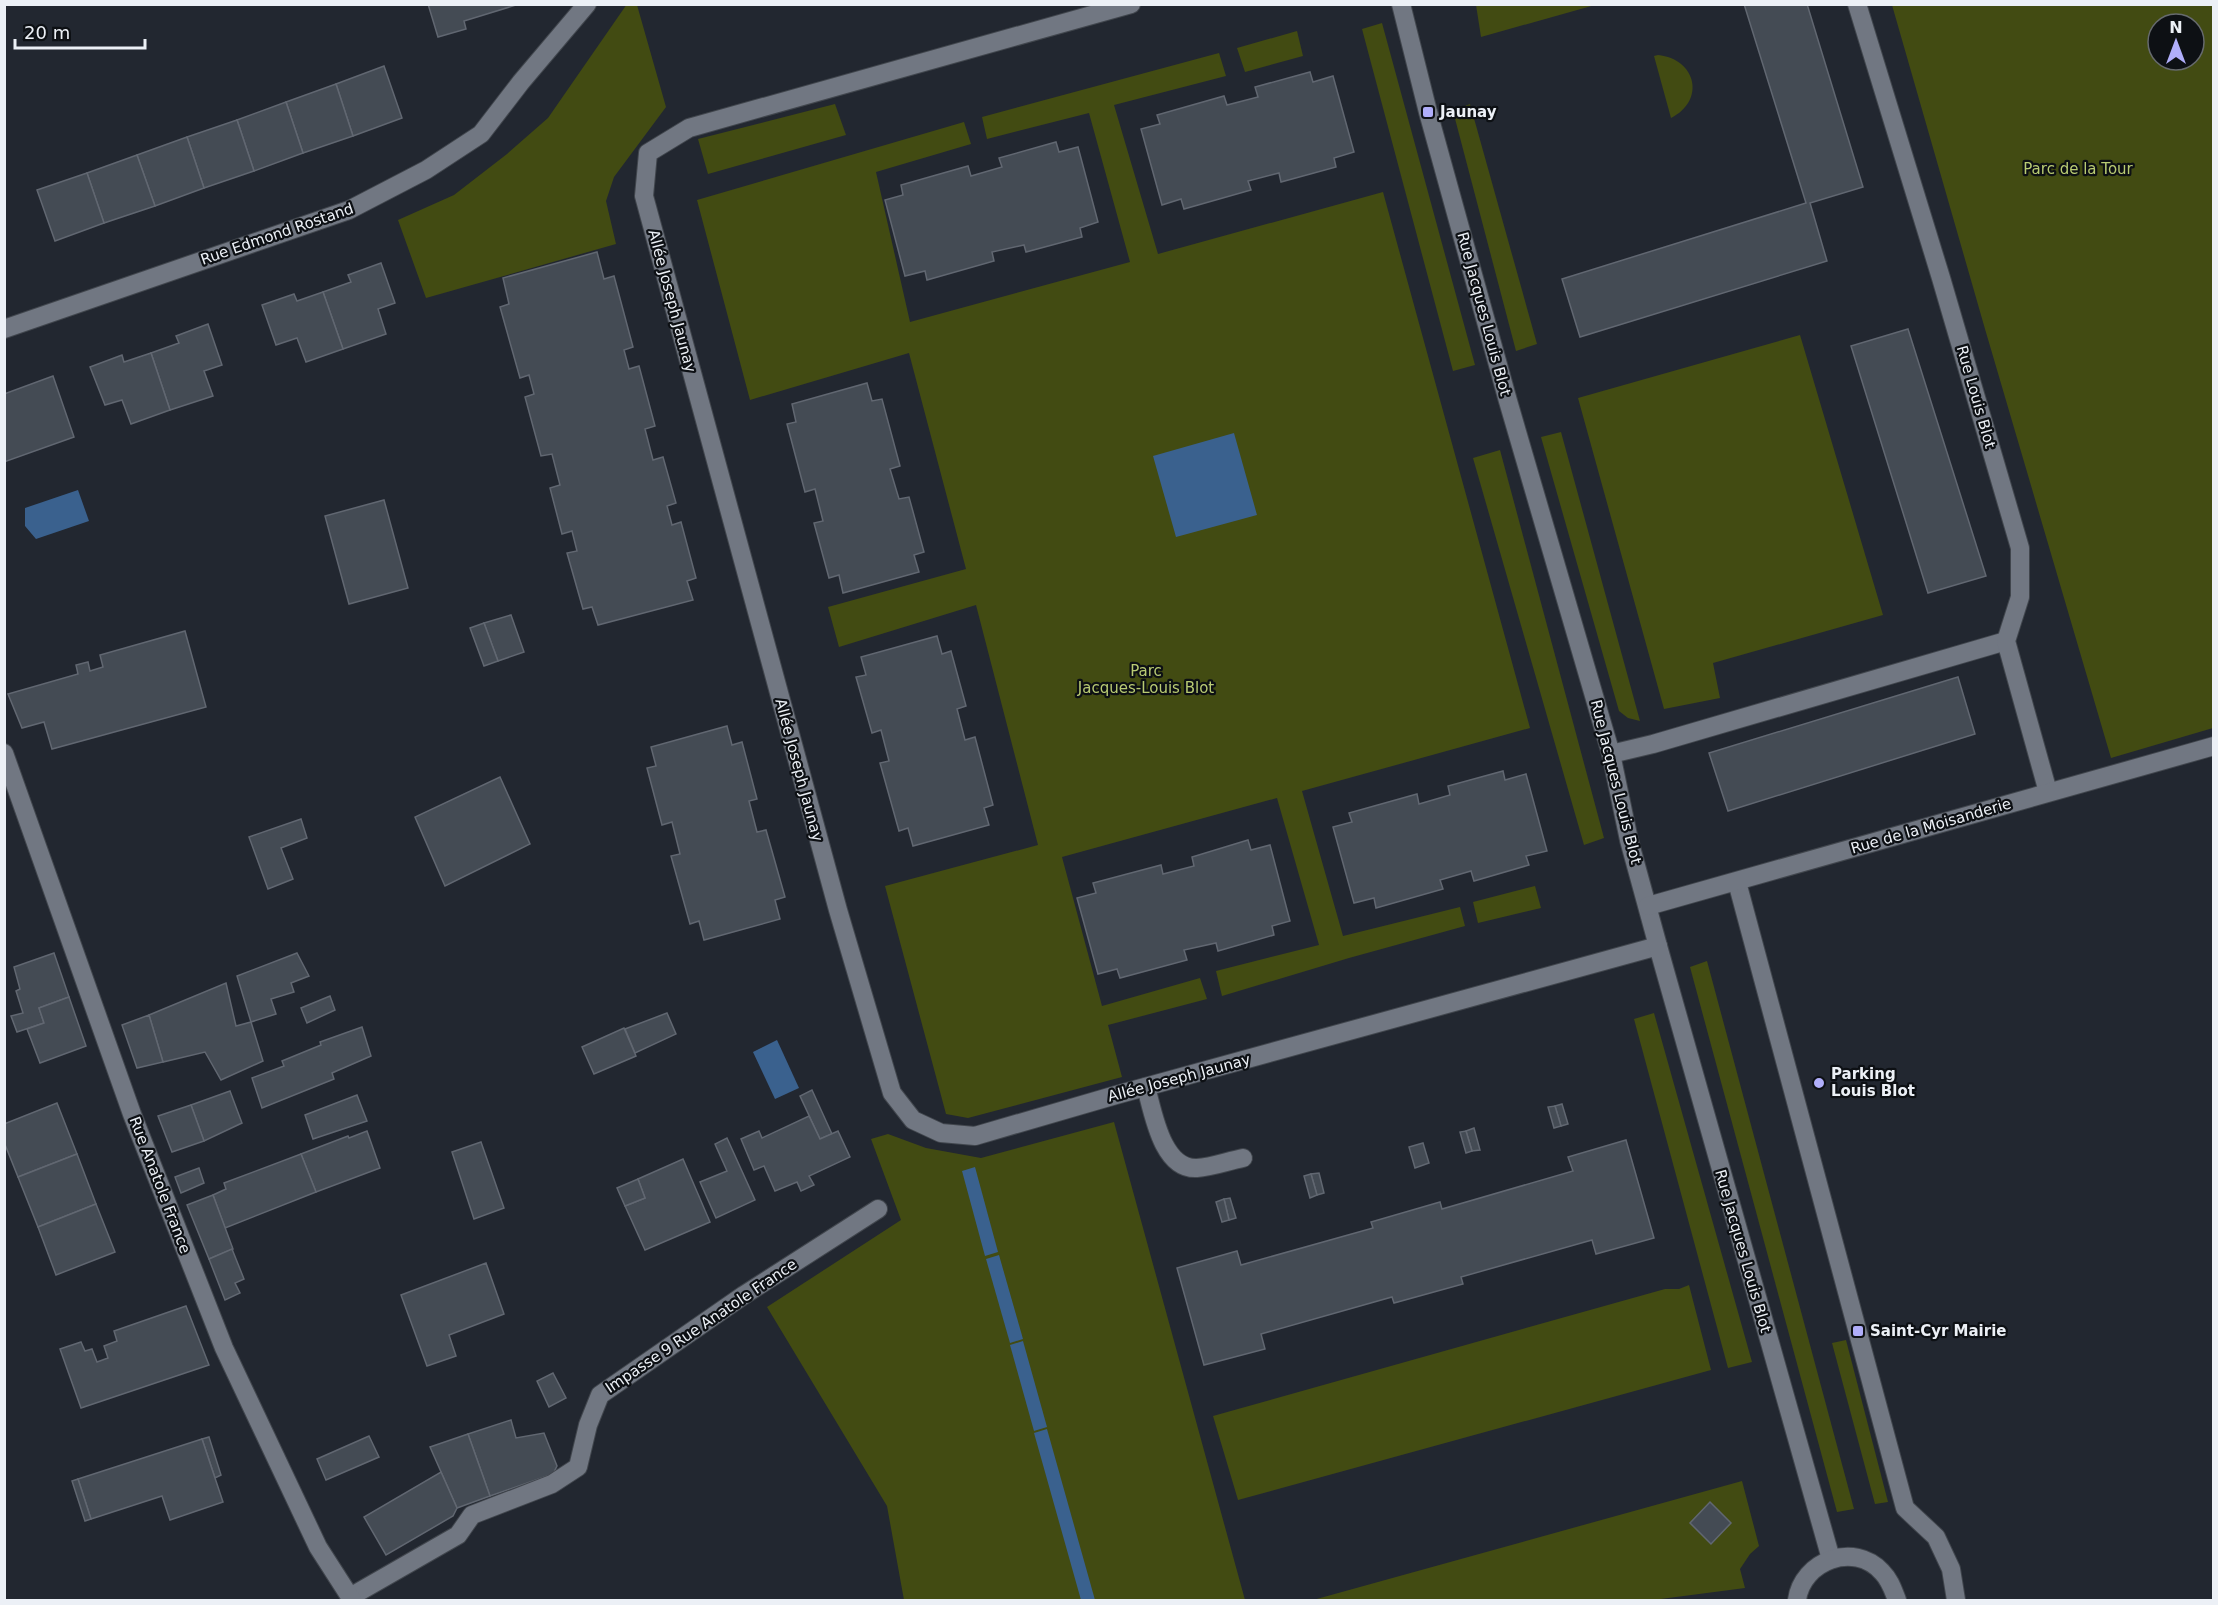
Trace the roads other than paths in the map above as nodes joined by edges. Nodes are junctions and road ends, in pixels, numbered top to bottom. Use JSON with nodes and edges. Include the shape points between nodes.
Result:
{"nodes":[{"id":1,"x":587,"y":4,"type":"edge"},
{"id":2,"x":1131,"y":4,"type":"edge"},
{"id":3,"x":1401,"y":4,"type":"edge"},
{"id":4,"x":1857,"y":4,"type":"edge"},
{"id":5,"x":4,"y":329,"type":"edge"},
{"id":6,"x":2006,"y":641,"type":"junction"},
{"id":7,"x":2214,"y":746,"type":"edge"},
{"id":8,"x":4,"y":753,"type":"edge"},
{"id":9,"x":1611,"y":754,"type":"junction"},
{"id":10,"x":2048,"y":792,"type":"junction"},
{"id":11,"x":1737,"y":882,"type":"junction"},
{"id":12,"x":1648,"y":906,"type":"junction"},
{"id":13,"x":1658,"y":946,"type":"junction"},
{"id":14,"x":1146,"y":1087,"type":"junction"},
{"id":15,"x":1243,"y":1158,"type":"dead end"},
{"id":16,"x":878,"y":1209,"type":"dead end"},
{"id":17,"x":1831,"y":1559,"type":"junction"},
{"id":18,"x":351,"y":1599,"type":"edge"},
{"id":19,"x":1797,"y":1600,"type":"edge"},
{"id":20,"x":1897,"y":1600,"type":"edge"},
{"id":21,"x":1956,"y":1600,"type":"edge"}],
"edges":[{"from":1,"to":5,"type":"street","name":"Rue Edmond Rostand","via":[[481,134],[426,170],[349,210]]},
{"from":2,"to":14,"type":"street","name":"Allée Joseph Jaunay","via":[[689,128],[648,153],[644,196],[825,864],[892,1093],[913,1120],[941,1134],[975,1136]]},
{"from":3,"to":9,"type":"street","name":"Rue Jacques Louis Blot","via":[[1508,401]]},
{"from":4,"to":6,"type":"street","name":"Rue Louis Blot","via":[[2020,548],[2020,597]]},
{"from":6,"to":9,"type":"street"},
{"from":6,"to":10,"type":"street"},
{"from":7,"to":10,"type":"street","name":"Rue de la Moisanderie"},
{"from":8,"to":18,"type":"street","name":"Rue Anatole France","via":[[132,1114],[224,1348],[318,1547]]},
{"from":9,"to":12,"type":"street","name":"Rue Jacques Louis Blot"},
{"from":10,"to":11,"type":"street","name":"Rue de la Moisanderie"},
{"from":11,"to":12,"type":"street","name":"Rue de la Moisanderie"},
{"from":11,"to":21,"type":"street","via":[[1905,1508],[1936,1537],[1952,1569]]},
{"from":12,"to":13,"type":"street","name":"Rue Jacques Louis Blot"},
{"from":13,"to":14,"type":"street","name":"Allée Joseph Jaunay"},
{"from":13,"to":17,"type":"street","name":"Rue Jacques Louis Blot"},
{"from":14,"to":15,"type":"street","via":[[1160,1138],[1176,1161],[1195,1168]]},
{"from":16,"to":18,"type":"street","name":"Impasse 9 Rue Anatole France","via":[[744,1295],[600,1395],[578,1467],[552,1484],[472,1515],[458,1535]]},
{"from":17,"to":19,"type":"street","via":[[1816,1566],[1805,1578]]},
{"from":17,"to":20,"type":"street","via":[[1848,1556],[1881,1570]]}]}
